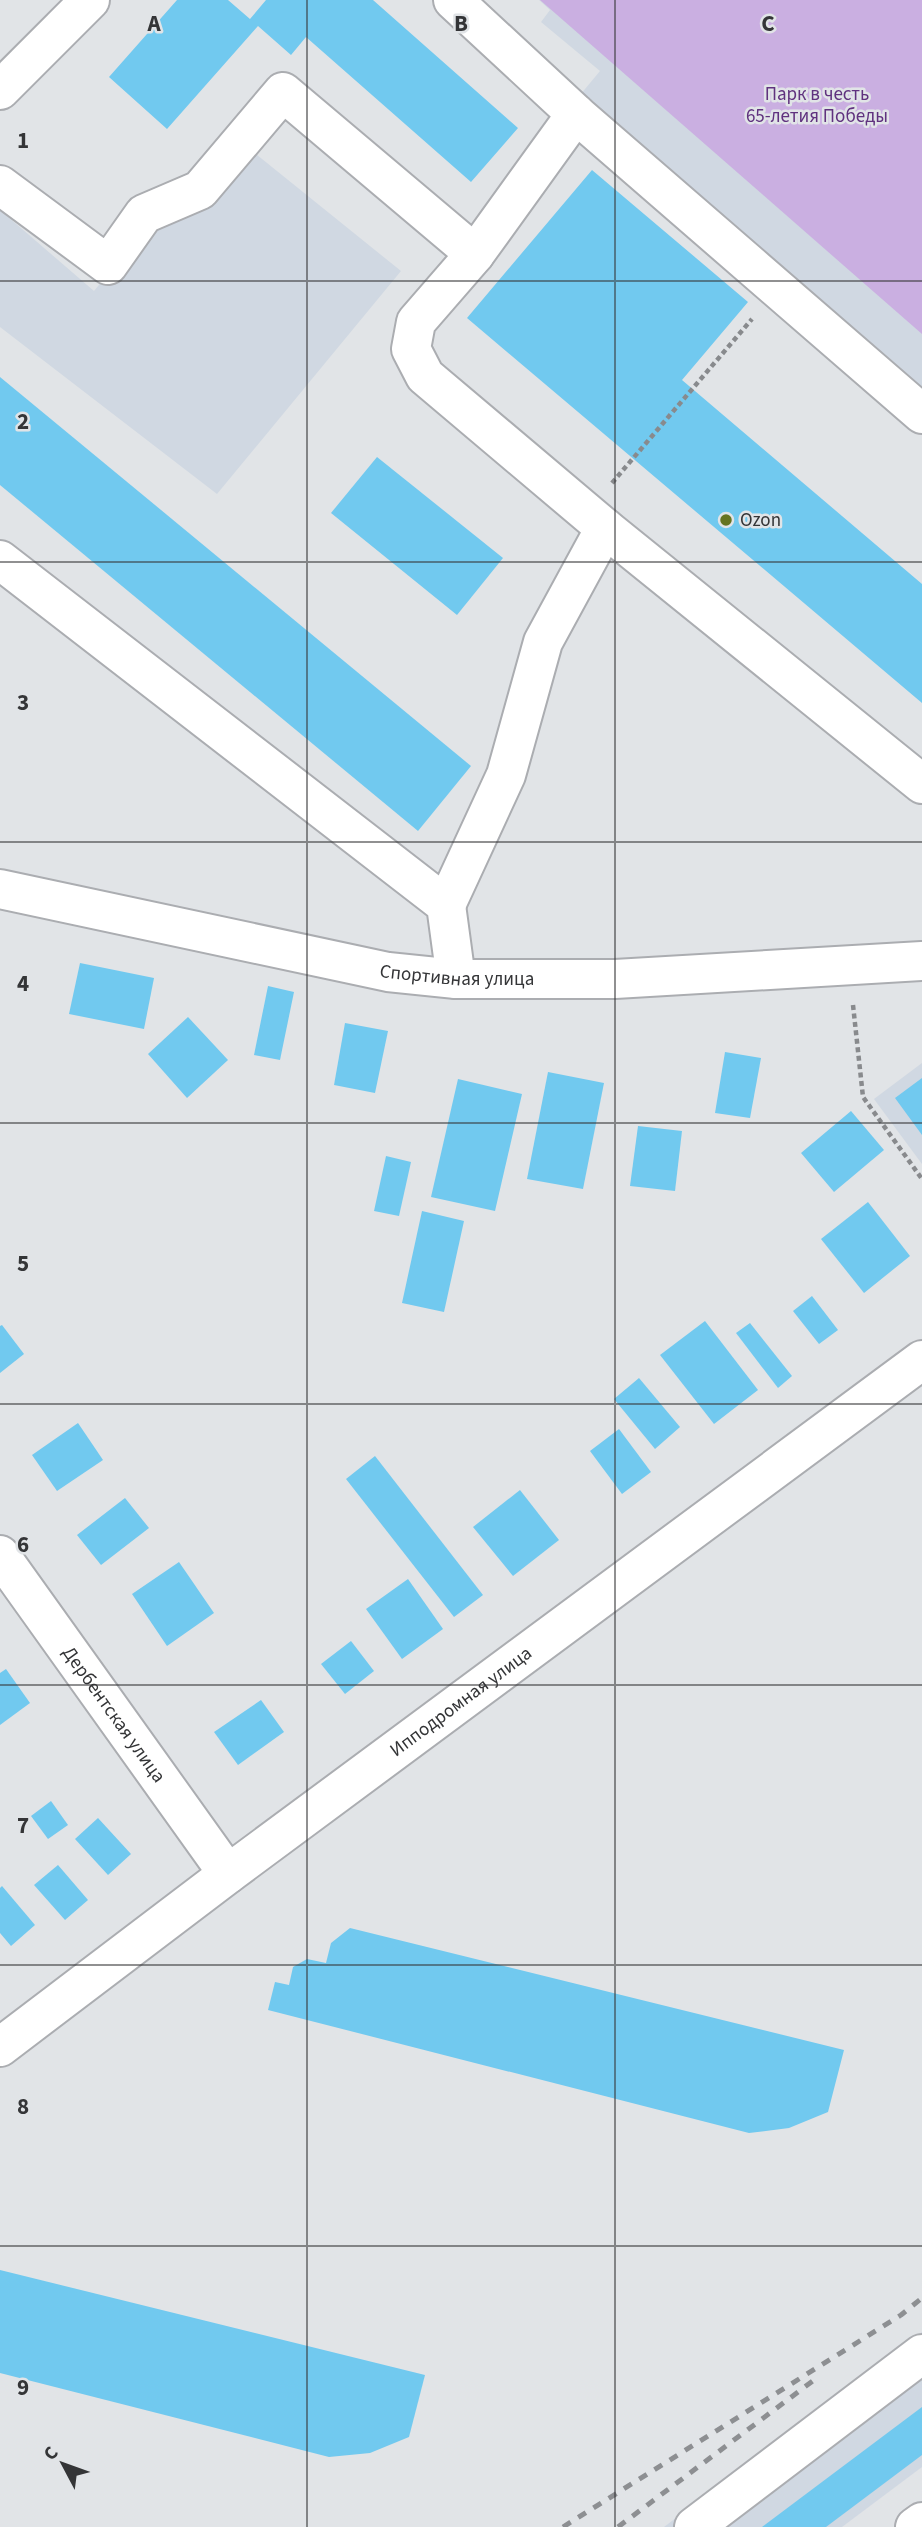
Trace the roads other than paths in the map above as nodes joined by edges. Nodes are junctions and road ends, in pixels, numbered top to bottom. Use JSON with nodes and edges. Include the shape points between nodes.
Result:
{"nodes":[{"id":1,"x":90,"y":0,"type":"edge"},
{"id":2,"x":453,"y":0,"type":"edge"},
{"id":3,"x":0,"y":90,"type":"edge"},
{"id":4,"x":576,"y":114,"type":"junction"},
{"id":5,"x":0,"y":185,"type":"edge"},
{"id":6,"x":475,"y":254,"type":"junction"},
{"id":7,"x":922,"y":414,"type":"edge"},
{"id":8,"x":596,"y":521,"type":"junction"},
{"id":9,"x":0,"y":560,"type":"edge"},
{"id":10,"x":922,"y":784,"type":"edge"},
{"id":11,"x":0,"y":889,"type":"edge"},
{"id":12,"x":446,"y":905,"type":"junction"},
{"id":13,"x":922,"y":961,"type":"edge"},
{"id":14,"x":456,"y":979,"type":"junction"},
{"id":15,"x":922,"y":1360,"type":"edge"},
{"id":16,"x":0,"y":1555,"type":"edge"},
{"id":17,"x":228,"y":1874,"type":"junction"},
{"id":18,"x":0,"y":2047,"type":"edge"},
{"id":19,"x":922,"y":2354,"type":"edge"},
{"id":20,"x":922,"y":2522,"type":"edge"},
{"id":21,"x":694,"y":2527,"type":"edge"},
{"id":22,"x":915,"y":2527,"type":"edge"}],
"edges":[{"from":1,"to":3,"type":"street"},
{"from":2,"to":4,"type":"street"},
{"from":4,"to":6,"type":"street"},
{"from":4,"to":7,"type":"street"},
{"from":5,"to":6,"type":"street","via":[[108,265],[144,214],[200,190],[283,92]]},
{"from":6,"to":8,"type":"street","via":[[416,322],[411,349],[425,376]]},
{"from":8,"to":10,"type":"street"},
{"from":8,"to":12,"type":"street","via":[[543,642],[506,775]]},
{"from":9,"to":12,"type":"street"},
{"from":11,"to":14,"type":"street","name":"Спортивная улица","via":[[388,972]]},
{"from":12,"to":14,"type":"street"},
{"from":13,"to":14,"type":"street","name":"Спортивная улица","via":[[615,979]]},
{"from":15,"to":17,"type":"street","name":"Ипподромная улица"},
{"from":16,"to":17,"type":"street","name":"Дербентская улица"},
{"from":17,"to":18,"type":"street","name":"Ипподромная улица"},
{"from":19,"to":21,"type":"street"},
{"from":20,"to":22,"type":"street"}]}
